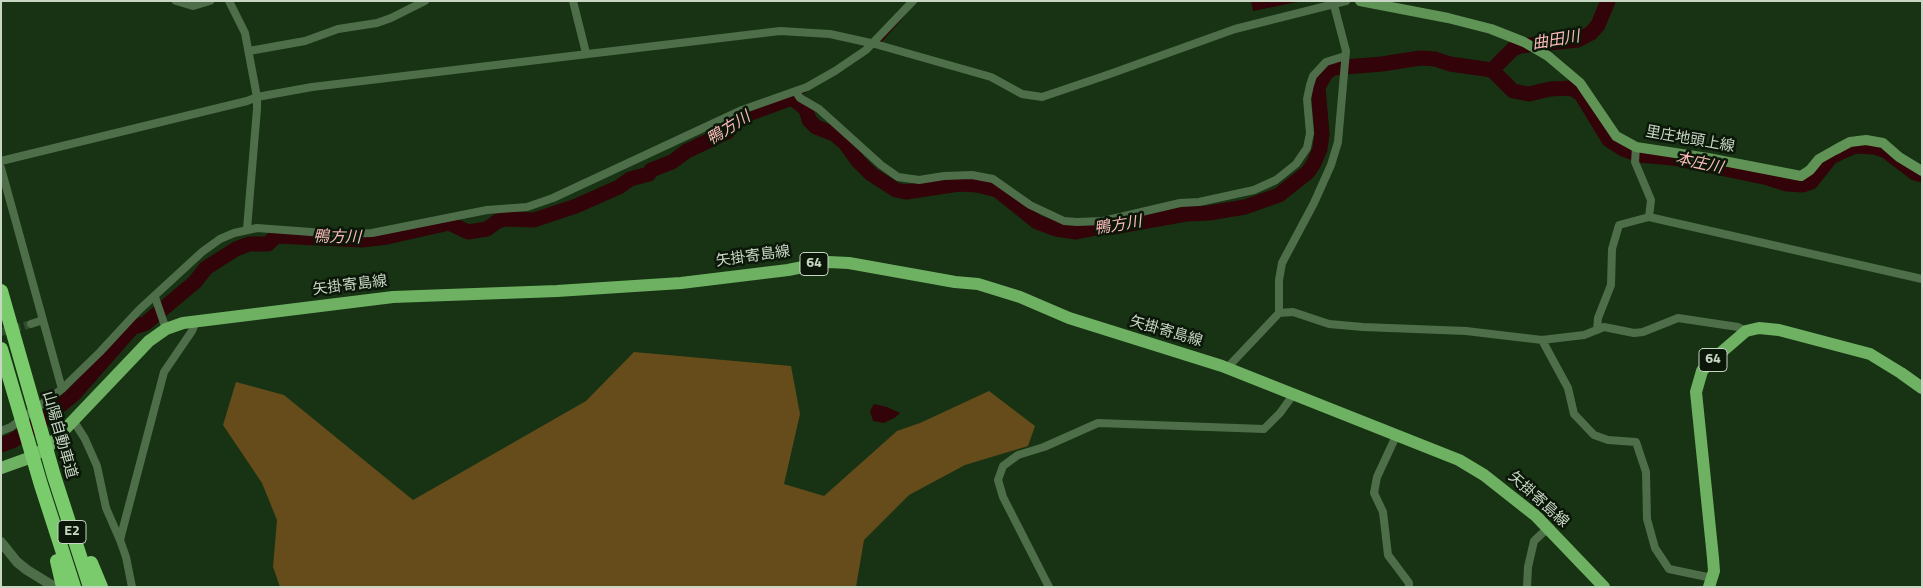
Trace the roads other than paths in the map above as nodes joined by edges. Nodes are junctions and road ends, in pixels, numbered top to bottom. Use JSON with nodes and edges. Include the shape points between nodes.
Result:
{"nodes":[{"id":1,"x":176,"y":1,"type":"edge"},
{"id":2,"x":210,"y":1,"type":"edge"},
{"id":3,"x":229,"y":1,"type":"edge"},
{"id":4,"x":425,"y":1,"type":"edge"},
{"id":5,"x":573,"y":1,"type":"edge"},
{"id":6,"x":913,"y":1,"type":"edge"},
{"id":7,"x":1346,"y":1,"type":"edge"},
{"id":8,"x":1360,"y":1,"type":"edge"},
{"id":9,"x":1334,"y":5,"type":"junction"},
{"id":10,"x":877,"y":44,"type":"junction"},
{"id":11,"x":249,"y":51,"type":"junction"},
{"id":12,"x":586,"y":53,"type":"junction"},
{"id":13,"x":1345,"y":59,"type":"junction"},
{"id":14,"x":798,"y":95,"type":"junction"},
{"id":15,"x":257,"y":97,"type":"junction"},
{"id":16,"x":1636,"y":149,"type":"junction"},
{"id":17,"x":1,"y":161,"type":"edge"},
{"id":18,"x":1,"y":168,"type":"edge"},
{"id":19,"x":1922,"y":171,"type":"edge"},
{"id":20,"x":1649,"y":217,"type":"junction"},
{"id":21,"x":247,"y":229,"type":"junction"},
{"id":22,"x":1922,"y":279,"type":"edge"},
{"id":23,"x":1,"y":291,"type":"edge"},
{"id":24,"x":156,"y":298,"type":"junction"},
{"id":25,"x":1279,"y":313,"type":"junction"},
{"id":26,"x":43,"y":320,"type":"junction"},
{"id":27,"x":196,"y":321,"type":"junction"},
{"id":28,"x":164,"y":323,"type":"junction"},
{"id":29,"x":32,"y":324,"type":"tunnel mouth"},
{"id":30,"x":1597,"y":330,"type":"junction"},
{"id":31,"x":1746,"y":331,"type":"junction"},
{"id":32,"x":1542,"y":340,"type":"junction"},
{"id":33,"x":1,"y":349,"type":"edge"},
{"id":34,"x":1227,"y":368,"type":"junction"},
{"id":35,"x":1921,"y":385,"type":"edge"},
{"id":36,"x":62,"y":389,"type":"junction"},
{"id":37,"x":1293,"y":395,"type":"junction"},
{"id":38,"x":73,"y":420,"type":"junction"},
{"id":39,"x":1,"y":431,"type":"edge"},
{"id":40,"x":1397,"y":434,"type":"junction"},
{"id":41,"x":1,"y":468,"type":"edge"},
{"id":42,"x":57,"y":475,"type":"junction"},
{"id":43,"x":52,"y":519,"type":"junction"},
{"id":44,"x":1548,"y":528,"type":"junction"},
{"id":45,"x":120,"y":540,"type":"junction"},
{"id":46,"x":1,"y":542,"type":"edge"},
{"id":47,"x":1710,"y":582,"type":"edge"},
{"id":48,"x":53,"y":586,"type":"edge"},
{"id":49,"x":63,"y":587,"type":"edge"},
{"id":50,"x":74,"y":587,"type":"edge"},
{"id":51,"x":90,"y":587,"type":"edge"},
{"id":52,"x":101,"y":587,"type":"edge"},
{"id":53,"x":132,"y":587,"type":"edge"},
{"id":54,"x":1049,"y":587,"type":"edge"},
{"id":55,"x":1409,"y":587,"type":"edge"},
{"id":56,"x":1527,"y":587,"type":"edge"},
{"id":57,"x":1604,"y":587,"type":"edge"}],
"edges":[{"from":1,"to":2,"type":"street","via":[[193,6]]},
{"from":3,"to":11,"type":"street","via":[[245,33]]},
{"from":4,"to":11,"type":"street","via":[[376,23]]},
{"from":5,"to":12,"type":"street"},
{"from":6,"to":10,"type":"street"},
{"from":7,"to":9,"type":"street"},
{"from":8,"to":16,"type":"main road","name":"里庄地頭上線","via":[[1448,18],[1491,30],[1538,49],[1580,83],[1616,136]]},
{"from":9,"to":10,"type":"street","via":[[1235,28],[1042,97],[1022,94],[991,77]]},
{"from":9,"to":13,"type":"street","via":[[1346,51]]},
{"from":10,"to":12,"type":"street","via":[[830,34],[780,31]]},
{"from":10,"to":14,"type":"street"},
{"from":11,"to":15,"type":"street"},
{"from":12,"to":15,"type":"street","via":[[312,87]]},
{"from":13,"to":14,"type":"street","via":[[1326,62],[1313,76],[1307,99],[1310,133],[1306,148],[1296,164],[1276,180],[1254,190],[1103,221],[1064,221],[1030,205],[993,179],[972,175],[919,180],[898,177]]},
{"from":13,"to":25,"type":"street","via":[[1338,142],[1314,203],[1282,263]]},
{"from":14,"to":21,"type":"street","via":[[742,110],[613,171],[527,207],[487,210],[372,233]]},
{"from":15,"to":17,"type":"street"},
{"from":15,"to":21,"type":"street"},
{"from":16,"to":19,"type":"main road","name":"里庄地頭上線","via":[[1708,158],[1801,176],[1835,150],[1850,142],[1866,140],[1883,143]]},
{"from":16,"to":20,"type":"street","via":[[1635,162],[1651,200]]},
{"from":18,"to":26,"type":"street"},
{"from":20,"to":22,"type":"street"},
{"from":20,"to":30,"type":"street","via":[[1619,225],[1612,248],[1611,285],[1598,318]]},
{"from":21,"to":24,"type":"street","via":[[220,239],[202,252]]},
{"from":23,"to":42,"type":"highway","name":"山陽自動車道","number":"E2"},
{"from":24,"to":28,"type":"street"},
{"from":24,"to":36,"type":"street","via":[[139,310]]},
{"from":25,"to":32,"type":"street","via":[[1293,312],[1329,324],[1363,328],[1466,331]]},
{"from":25,"to":34,"type":"street"},
{"from":26,"to":29,"type":"street"},
{"from":26,"to":36,"type":"street"},
{"from":27,"to":28,"type":"main road","name":"矢掛寄島線","number":"64"},
{"from":27,"to":34,"type":"main road","name":"矢掛寄島線","number":"64","via":[[393,297],[690,282],[828,262],[978,284],[1020,297],[1068,318]]},
{"from":27,"to":45,"type":"street","via":[[164,372]]},
{"from":28,"to":38,"type":"main road","name":"矢掛寄島線","number":"64"},
{"from":30,"to":31,"type":"street","via":[[1604,327],[1643,332],[1678,318]]},
{"from":30,"to":32,"type":"street","via":[[1584,335]]},
{"from":31,"to":35,"type":"main road","via":[[1759,328],[1779,330],[1859,350]]},
{"from":31,"to":47,"type":"main road","number":"64","via":[[1702,371],[1696,392],[1713,558]]},
{"from":32,"to":47,"type":"street","via":[[1568,388],[1574,414],[1594,435],[1608,440],[1636,442],[1646,472],[1647,519],[1655,548],[1669,569]]},
{"from":33,"to":43,"type":"highway","name":"山陽自動車道","number":"E2"},
{"from":34,"to":37,"type":"main road","name":"矢掛寄島線","number":"64"},
{"from":36,"to":39,"type":"street"},
{"from":37,"to":40,"type":"main road","name":"矢掛寄島線","number":"64"},
{"from":37,"to":54,"type":"street","via":[[1264,429],[1098,423],[1018,455],[1002,466],[998,480],[1003,497]]},
{"from":38,"to":41,"type":"main road","name":"矢掛寄島線","number":"64","via":[[48,447]]},
{"from":38,"to":45,"type":"street","via":[[97,466],[106,508]]},
{"from":40,"to":44,"type":"main road","name":"矢掛寄島線","number":"64","via":[[1459,460],[1484,475]]},
{"from":40,"to":55,"type":"street","via":[[1374,493],[1383,512],[1388,555]]},
{"from":42,"to":51,"type":"highway","name":"山陽自動車道","number":"E2"},
{"from":42,"to":52,"type":"highway"},
{"from":43,"to":49,"type":"highway"},
{"from":43,"to":50,"type":"highway","name":"山陽自動車道","number":"E2"},
{"from":44,"to":56,"type":"street","via":[[1534,542]]},
{"from":44,"to":57,"type":"main road","name":"矢掛寄島線","number":"64"},
{"from":45,"to":53,"type":"street"},
{"from":46,"to":48,"type":"street","via":[[17,562]]}]}
